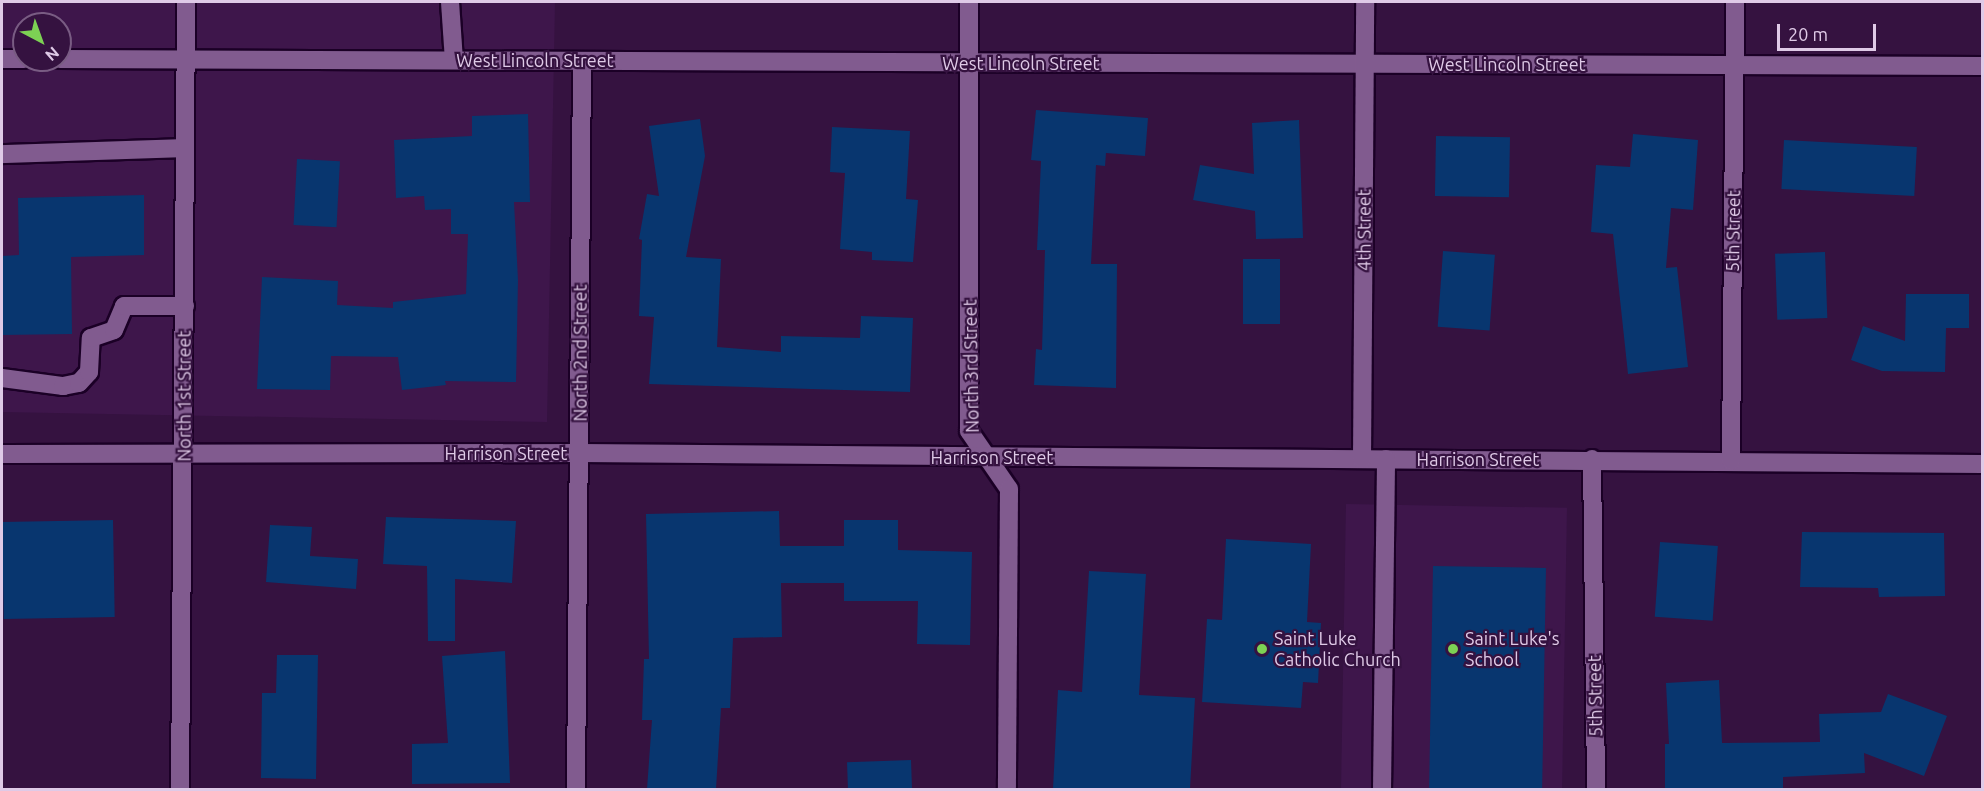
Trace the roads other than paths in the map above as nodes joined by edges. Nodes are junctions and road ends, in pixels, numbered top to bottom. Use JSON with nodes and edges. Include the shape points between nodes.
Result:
{"nodes":[{"id":1,"x":186,"y":2,"type":"edge"},
{"id":2,"x":450,"y":2,"type":"edge"},
{"id":3,"x":969,"y":2,"type":"edge"},
{"id":4,"x":1365,"y":2,"type":"edge"},
{"id":5,"x":1735,"y":2,"type":"edge"},
{"id":6,"x":72,"y":59,"type":"edge"},
{"id":7,"x":186,"y":59,"type":"junction"},
{"id":8,"x":454,"y":60,"type":"junction"},
{"id":9,"x":582,"y":61,"type":"junction"},
{"id":10,"x":969,"y":62,"type":"junction"},
{"id":11,"x":1364,"y":64,"type":"junction"},
{"id":12,"x":1734,"y":66,"type":"junction"},
{"id":13,"x":1983,"y":66,"type":"edge"},
{"id":14,"x":185,"y":148,"type":"junction"},
{"id":15,"x":2,"y":154,"type":"edge"},
{"id":16,"x":185,"y":306,"type":"junction"},
{"id":17,"x":2,"y":378,"type":"edge"},
{"id":18,"x":580,"y":453,"type":"junction"},
{"id":19,"x":2,"y":454,"type":"edge"},
{"id":20,"x":184,"y":455,"type":"junction"},
{"id":21,"x":987,"y":458,"type":"junction"},
{"id":22,"x":1362,"y":459,"type":"junction"},
{"id":23,"x":1386,"y":459,"type":"junction"},
{"id":24,"x":1592,"y":459,"type":"junction"},
{"id":25,"x":1731,"y":461,"type":"junction"},
{"id":26,"x":1983,"y":464,"type":"edge"},
{"id":27,"x":180,"y":789,"type":"edge"},
{"id":28,"x":576,"y":789,"type":"edge"},
{"id":29,"x":1007,"y":789,"type":"edge"},
{"id":30,"x":1382,"y":789,"type":"edge"},
{"id":31,"x":1596,"y":789,"type":"edge"}],
"edges":[{"from":1,"to":7,"type":"street","name":"North 1st Street"},
{"from":2,"to":8,"type":"street"},
{"from":3,"to":10,"type":"street","name":"North 3rd Street"},
{"from":4,"to":11,"type":"street","name":"4th Street"},
{"from":5,"to":12,"type":"street","name":"5th Street"},
{"from":6,"to":7,"type":"street","name":"West Lincoln Street"},
{"from":7,"to":8,"type":"street","name":"West Lincoln Street"},
{"from":7,"to":14,"type":"street","name":"North 1st Street"},
{"from":8,"to":9,"type":"street","name":"West Lincoln Street"},
{"from":9,"to":10,"type":"street","name":"West Lincoln Street"},
{"from":9,"to":18,"type":"street","name":"North 2nd Street"},
{"from":10,"to":11,"type":"street","name":"West Lincoln Street"},
{"from":10,"to":21,"type":"street","name":"North 3rd Street","via":[[969,431]]},
{"from":11,"to":12,"type":"street","name":"West Lincoln Street"},
{"from":11,"to":22,"type":"street","name":"4th Street"},
{"from":12,"to":13,"type":"street","name":"West Lincoln Street"},
{"from":12,"to":25,"type":"street","name":"5th Street"},
{"from":14,"to":15,"type":"street"},
{"from":14,"to":16,"type":"street","name":"North 1st Street"},
{"from":16,"to":17,"type":"street","via":[[124,306],[114,330],[91,338],[89,372],[79,383],[63,386]]},
{"from":16,"to":20,"type":"street","name":"North 1st Street"},
{"from":18,"to":20,"type":"street","name":"Harrison Street"},
{"from":18,"to":21,"type":"street","name":"Harrison Street"},
{"from":18,"to":28,"type":"street","name":"North 2nd Street"},
{"from":19,"to":20,"type":"street","name":"Harrison Street"},
{"from":20,"to":27,"type":"street","name":"North 1st Street"},
{"from":21,"to":22,"type":"street","name":"Harrison Street"},
{"from":21,"to":29,"type":"street","name":"North 3rd Street","via":[[1009,489]]},
{"from":22,"to":23,"type":"street","name":"Harrison Street"},
{"from":23,"to":24,"type":"street","name":"Harrison Street"},
{"from":23,"to":30,"type":"street"},
{"from":24,"to":25,"type":"street","name":"Harrison Street"},
{"from":24,"to":31,"type":"street","name":"5th Street"},
{"from":25,"to":26,"type":"street","name":"Harrison Street"}]}
